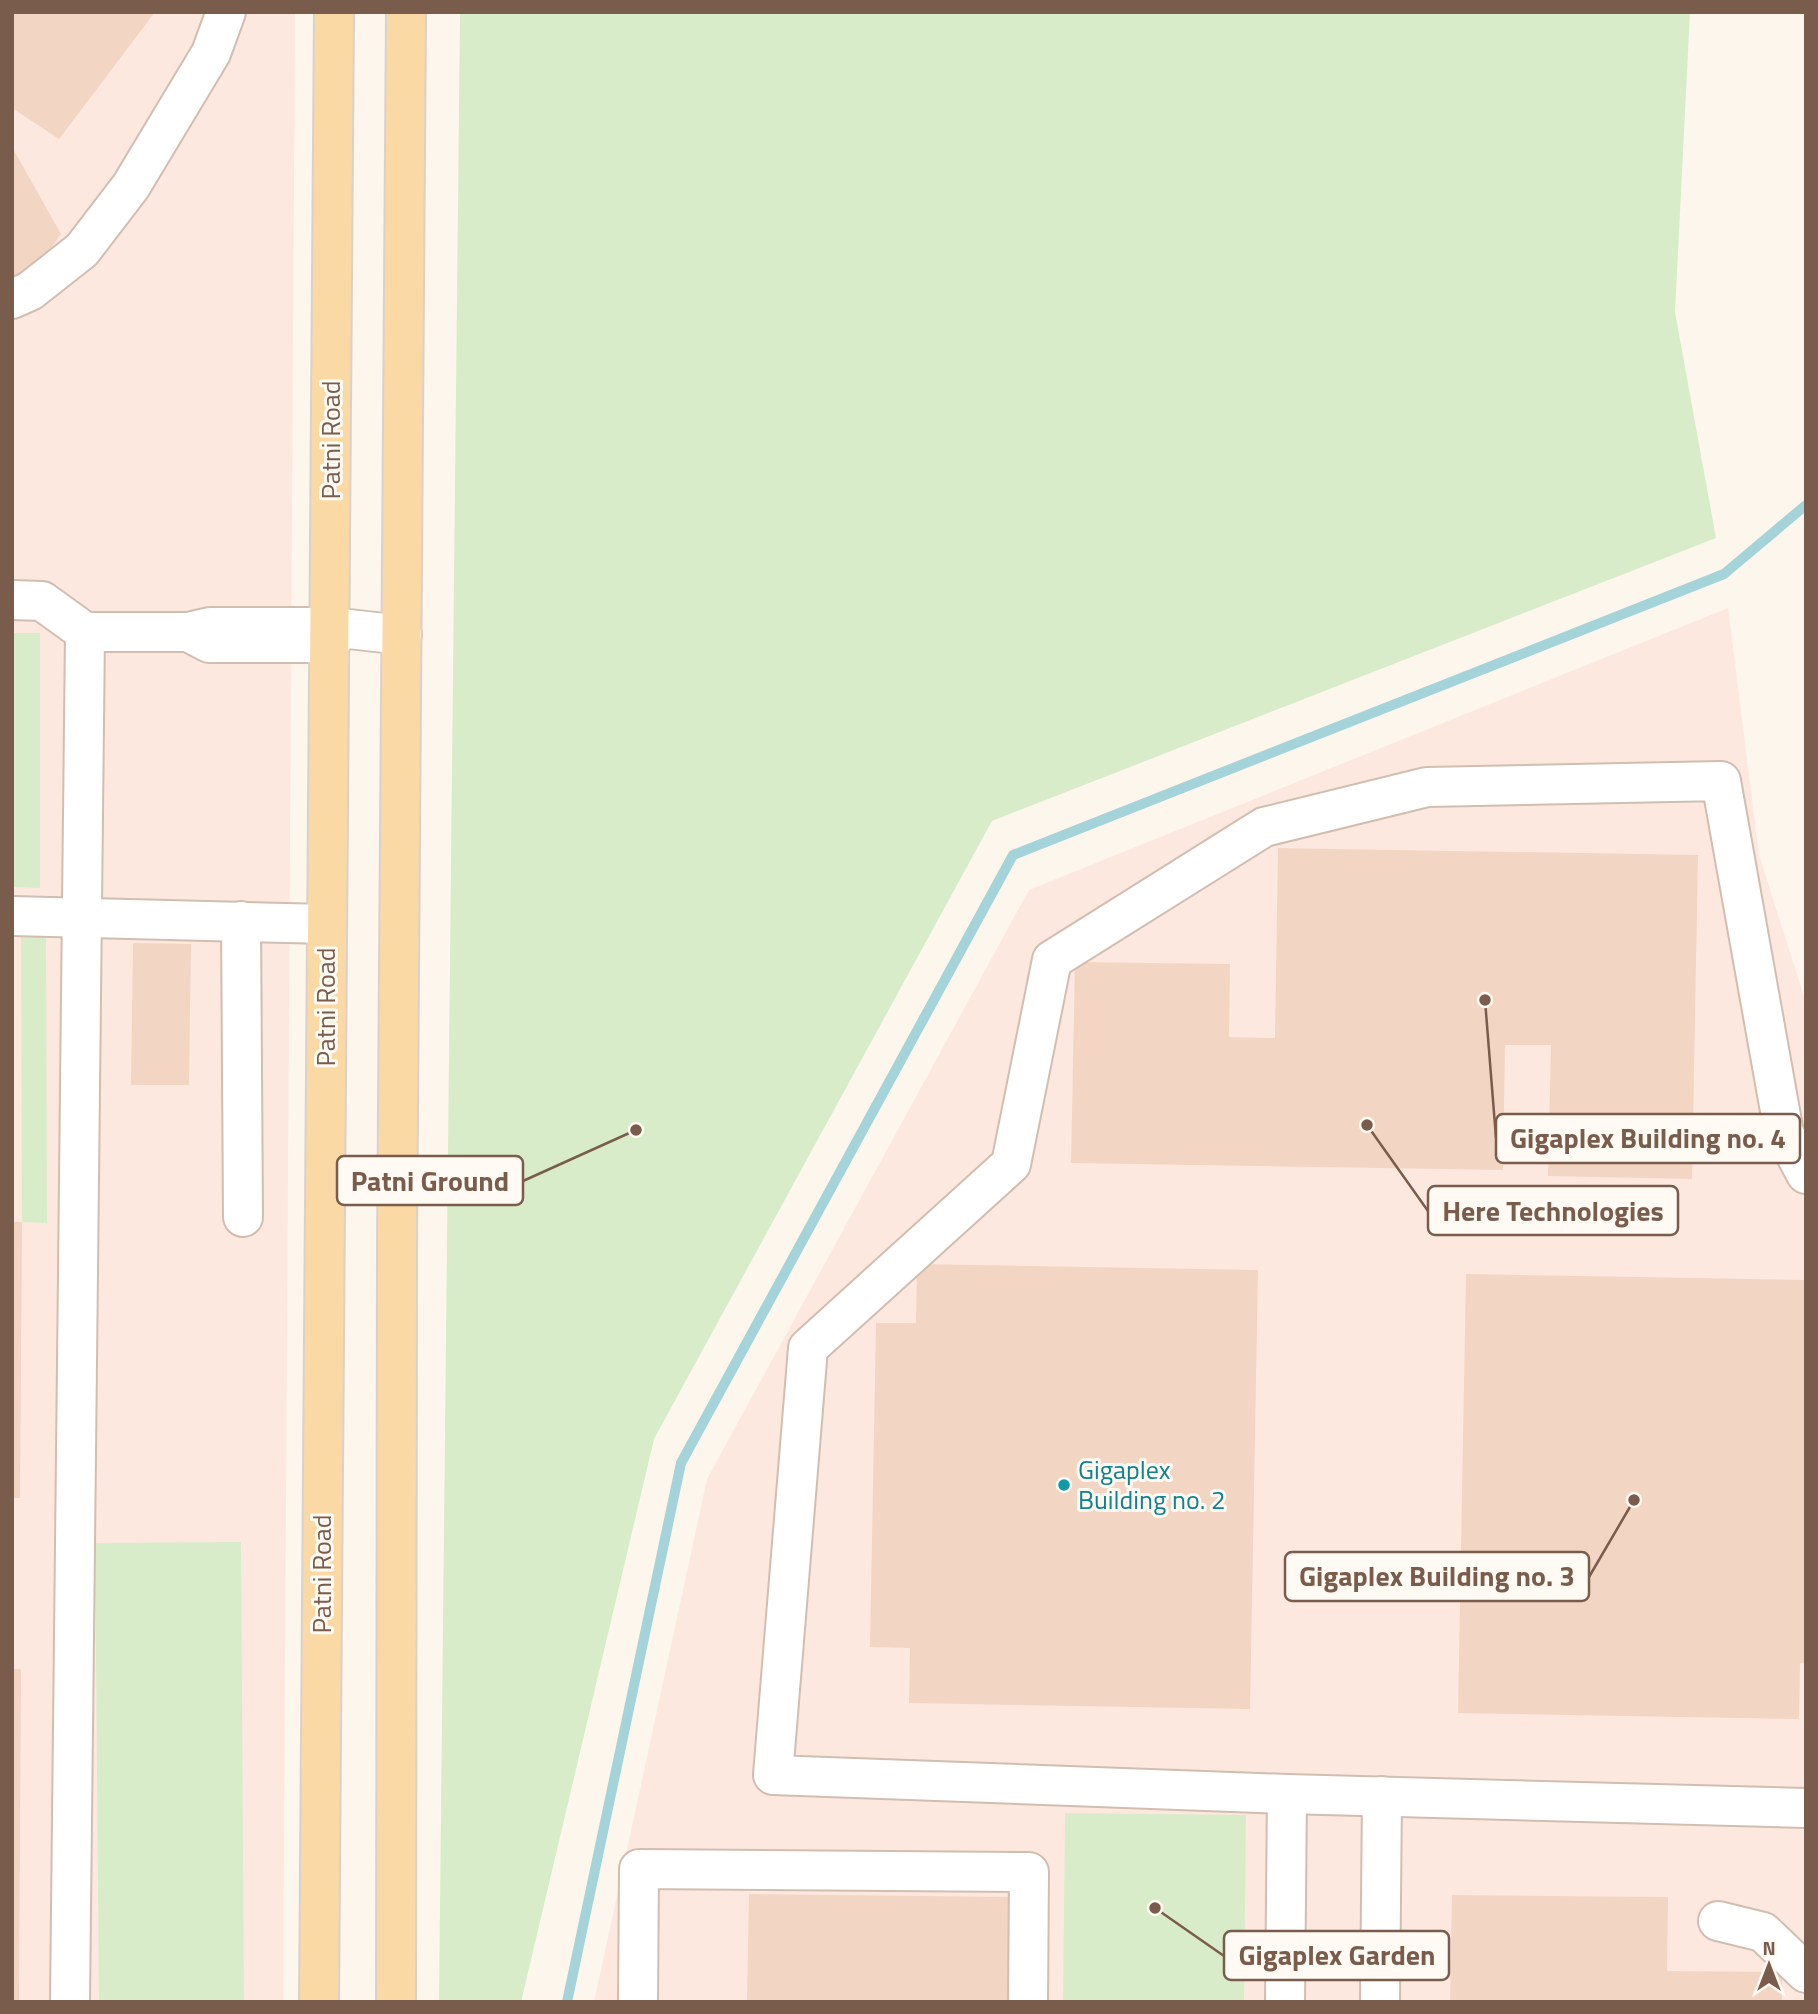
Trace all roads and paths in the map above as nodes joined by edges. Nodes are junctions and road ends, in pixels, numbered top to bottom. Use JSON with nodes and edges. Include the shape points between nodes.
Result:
{"nodes":[{"id":1,"x":226,"y":12,"type":"edge"},
{"id":2,"x":334,"y":12,"type":"edge"},
{"id":3,"x":406,"y":12,"type":"edge"},
{"id":4,"x":12,"y":299,"type":"edge"},
{"id":5,"x":12,"y":600,"type":"edge"},
{"id":6,"x":85,"y":632,"type":"junction"},
{"id":7,"x":331,"y":635,"type":"junction"},
{"id":8,"x":402,"y":635,"type":"junction"},
{"id":9,"x":12,"y":916,"type":"edge"},
{"id":10,"x":82,"y":917,"type":"junction"},
{"id":11,"x":242,"y":921,"type":"junction"},
{"id":12,"x":327,"y":923,"type":"junction"},
{"id":13,"x":1806,"y":1174,"type":"edge"},
{"id":14,"x":243,"y":1217,"type":"dead end"},
{"id":15,"x":1287,"y":1794,"type":"junction"},
{"id":16,"x":1382,"y":1796,"type":"junction"},
{"id":17,"x":1806,"y":1808,"type":"edge"},
{"id":18,"x":1718,"y":1921,"type":"dead end"},
{"id":19,"x":1806,"y":1973,"type":"edge"},
{"id":20,"x":69,"y":2002,"type":"edge"},
{"id":21,"x":319,"y":2002,"type":"edge"},
{"id":22,"x":396,"y":2002,"type":"edge"},
{"id":23,"x":638,"y":2002,"type":"edge"},
{"id":24,"x":1028,"y":2002,"type":"edge"},
{"id":25,"x":1285,"y":2002,"type":"edge"},
{"id":26,"x":1380,"y":2002,"type":"edge"}],
"edges":[{"from":1,"to":4,"type":"lane","via":[[211,53],[131,186],[82,250],[30,291]]},
{"from":2,"to":7,"type":"main road","name":"Patni Road"},
{"from":3,"to":8,"type":"main road"},
{"from":5,"to":6,"type":"lane","via":[[42,601]]},
{"from":6,"to":7,"type":"lane","via":[[188,632],[210,627]]},
{"from":6,"to":10,"type":"lane"},
{"from":7,"to":8,"type":"lane"},
{"from":7,"to":12,"type":"main road","name":"Patni Road"},
{"from":8,"to":22,"type":"main road"},
{"from":9,"to":10,"type":"lane"},
{"from":10,"to":11,"type":"lane"},
{"from":10,"to":20,"type":"lane"},
{"from":11,"to":12,"type":"lane"},
{"from":11,"to":14,"type":"lane"},
{"from":12,"to":21,"type":"main road","name":"Patni Road"},
{"from":13,"to":15,"type":"lane","via":[[1784,1133],[1721,781],[1427,788],[1264,827],[1052,960],[1011,1164],[807,1348],[773,1776]]},
{"from":15,"to":16,"type":"lane"},
{"from":15,"to":25,"type":"lane"},
{"from":16,"to":17,"type":"lane"},
{"from":16,"to":26,"type":"lane"},
{"from":18,"to":19,"type":"lane","via":[[1763,1932]]},
{"from":23,"to":24,"type":"lane","via":[[639,1869],[1029,1872]]}]}
